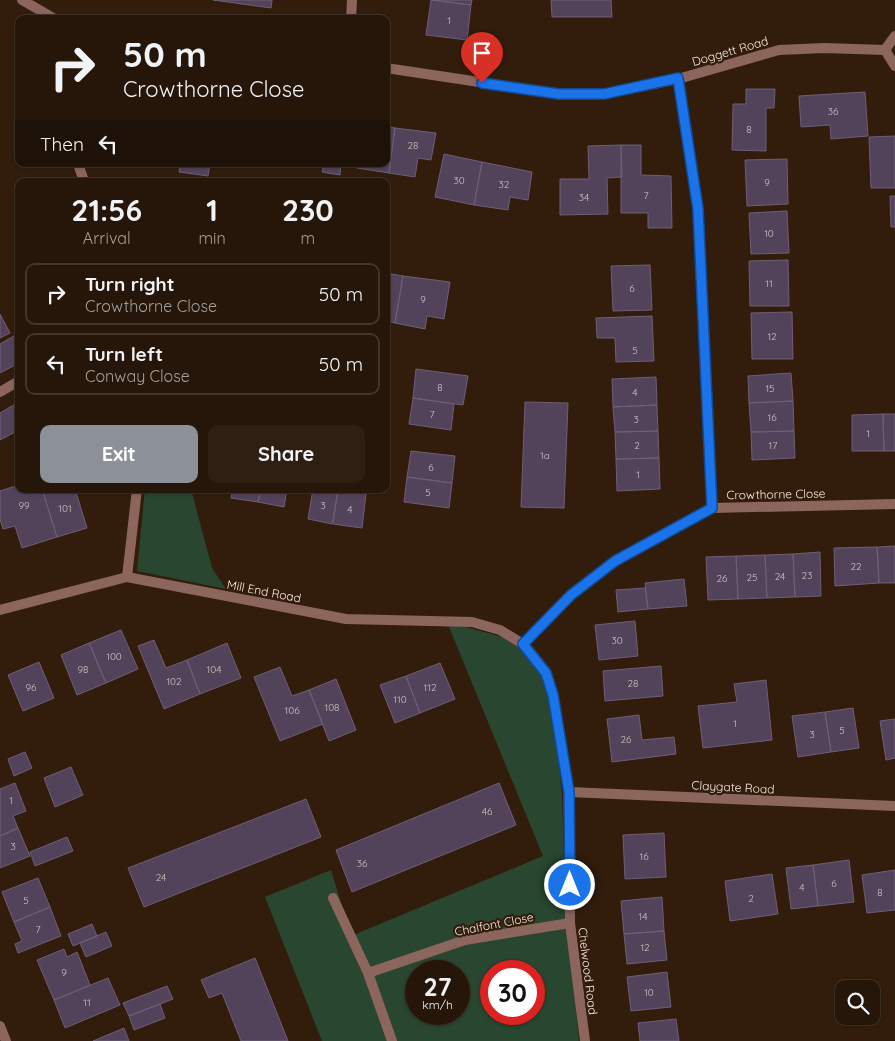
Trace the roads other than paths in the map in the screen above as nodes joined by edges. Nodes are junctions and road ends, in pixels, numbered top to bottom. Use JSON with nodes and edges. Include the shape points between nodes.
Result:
{"nodes":[{"id":1,"x":22,"y":0,"type":"edge"},
{"id":2,"x":352,"y":0,"type":"edge"},
{"id":3,"x":48,"y":15,"type":"edge"},
{"id":4,"x":351,"y":15,"type":"edge"},
{"id":5,"x":895,"y":36,"type":"edge"},
{"id":6,"x":884,"y":50,"type":"junction"},
{"id":7,"x":895,"y":66,"type":"edge"},
{"id":8,"x":390,"y":69,"type":"edge"},
{"id":9,"x":678,"y":78,"type":"junction"},
{"id":10,"x":15,"y":383,"type":"edge"},
{"id":11,"x":0,"y":392,"type":"edge"},
{"id":12,"x":138,"y":493,"type":"edge"},
{"id":13,"x":895,"y":504,"type":"edge"},
{"id":14,"x":712,"y":508,"type":"junction"},
{"id":15,"x":127,"y":577,"type":"junction"},
{"id":16,"x":0,"y":610,"type":"edge"},
{"id":17,"x":523,"y":644,"type":"junction"},
{"id":18,"x":569,"y":792,"type":"junction"},
{"id":19,"x":895,"y":806,"type":"edge"},
{"id":20,"x":333,"y":898,"type":"dead end"},
{"id":21,"x":570,"y":923,"type":"junction"},
{"id":22,"x":368,"y":973,"type":"junction"},
{"id":23,"x":0,"y":1026,"type":"edge"},
{"id":24,"x":6,"y":1041,"type":"edge"},
{"id":25,"x":392,"y":1041,"type":"edge"},
{"id":26,"x":585,"y":1041,"type":"edge"}],
"edges":[{"from":1,"to":3,"type":"street"},
{"from":2,"to":4,"type":"street"},
{"from":5,"to":6,"type":"street"},
{"from":6,"to":7,"type":"street"},
{"from":6,"to":9,"type":"street","name":"Doggett Road","via":[[779,50]]},
{"from":8,"to":9,"type":"street","name":"Doggett Road","via":[[559,94],[604,94]]},
{"from":9,"to":14,"type":"street","via":[[698,209]]},
{"from":10,"to":11,"type":"street"},
{"from":12,"to":15,"type":"street"},
{"from":13,"to":14,"type":"street","name":"Crowthorne Close"},
{"from":14,"to":17,"type":"street","name":"Crowthorne Close","via":[[615,561],[571,595]]},
{"from":15,"to":16,"type":"street","name":"Mill End Road"},
{"from":15,"to":17,"type":"street","name":"Mill End Road","via":[[346,619],[472,622],[500,630]]},
{"from":17,"to":18,"type":"street","name":"Chelwood Road","via":[[546,673],[553,695]]},
{"from":18,"to":19,"type":"street","name":"Claygate Road"},
{"from":18,"to":21,"type":"street","name":"Chelwood Road"},
{"from":20,"to":22,"type":"street"},
{"from":21,"to":22,"type":"street","name":"Chalfont Close","via":[[465,940]]},
{"from":21,"to":26,"type":"street","name":"Chelwood Road"},
{"from":22,"to":25,"type":"street"},
{"from":23,"to":24,"type":"street"}]}
